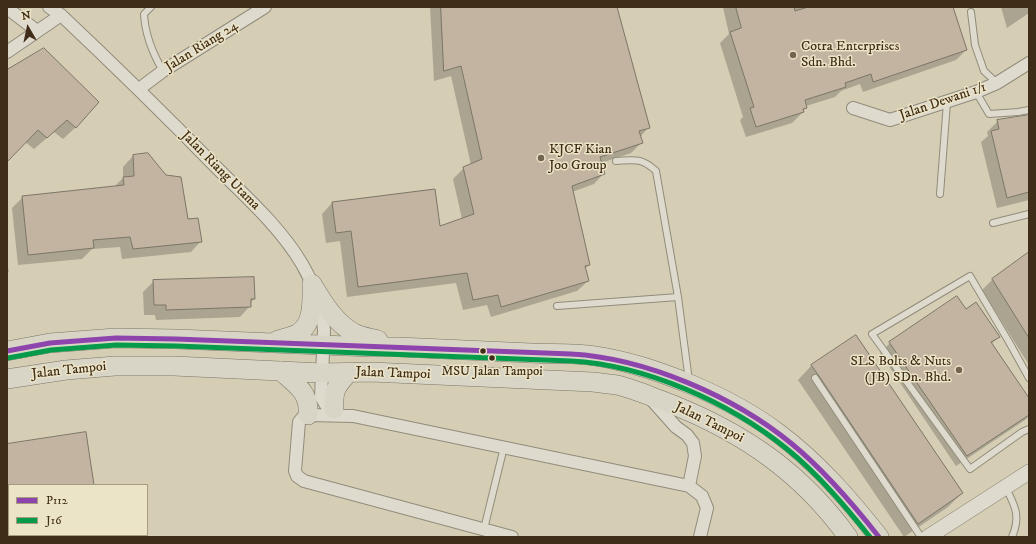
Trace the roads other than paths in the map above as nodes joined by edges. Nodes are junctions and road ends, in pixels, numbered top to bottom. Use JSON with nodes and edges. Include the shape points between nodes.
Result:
{"nodes":[{"id":1,"x":49,"y":7,"type":"edge"},
{"id":2,"x":150,"y":7,"type":"edge"},
{"id":3,"x":265,"y":7,"type":"edge"},
{"id":4,"x":7,"y":8,"type":"edge"},
{"id":5,"x":971,"y":12,"type":"dead end"},
{"id":6,"x":61,"y":15,"type":"junction"},
{"id":7,"x":37,"y":32,"type":"junction"},
{"id":8,"x":7,"y":52,"type":"edge"},
{"id":9,"x":1029,"y":63,"type":"edge"},
{"id":10,"x":163,"y":71,"type":"junction"},
{"id":11,"x":997,"y":83,"type":"junction"},
{"id":12,"x":139,"y":89,"type":"junction"},
{"id":13,"x":976,"y":92,"type":"junction"},
{"id":14,"x":947,"y":102,"type":"junction"},
{"id":15,"x":853,"y":108,"type":"dead end"},
{"id":16,"x":1029,"y":110,"type":"edge"},
{"id":17,"x":616,"y":161,"type":"dead end"},
{"id":18,"x":940,"y":194,"type":"dead end"},
{"id":19,"x":1029,"y":214,"type":"edge"},
{"id":20,"x":993,"y":223,"type":"dead end"},
{"id":21,"x":312,"y":284,"type":"junction"},
{"id":22,"x":678,"y":298,"type":"junction"},
{"id":23,"x":557,"y":306,"type":"dead end"},
{"id":24,"x":271,"y":342,"type":"junction"},
{"id":25,"x":323,"y":345,"type":"junction"},
{"id":26,"x":398,"y":346,"type":"junction"},
{"id":27,"x":7,"y":351,"type":"edge"},
{"id":28,"x":281,"y":371,"type":"junction"},
{"id":29,"x":322,"y":373,"type":"junction"},
{"id":30,"x":348,"y":373,"type":"junction"},
{"id":31,"x":815,"y":378,"type":"dead end"},
{"id":32,"x":1029,"y":378,"type":"edge"},
{"id":33,"x":7,"y":379,"type":"edge"},
{"id":34,"x":690,"y":385,"type":"junction"},
{"id":35,"x":648,"y":395,"type":"junction"},
{"id":36,"x":334,"y":409,"type":"junction"},
{"id":37,"x":308,"y":415,"type":"junction"},
{"id":38,"x":353,"y":416,"type":"junction"},
{"id":39,"x":1029,"y":429,"type":"edge"},
{"id":40,"x":504,"y":448,"type":"junction"},
{"id":41,"x":1029,"y":472,"type":"edge"},
{"id":42,"x":689,"y":486,"type":"junction"},
{"id":43,"x":1006,"y":488,"type":"junction"},
{"id":44,"x":484,"y":529,"type":"junction"},
{"id":45,"x":512,"y":537,"type":"edge"},
{"id":46,"x":700,"y":537,"type":"edge"},
{"id":47,"x":848,"y":537,"type":"edge"},
{"id":48,"x":879,"y":537,"type":"edge"},
{"id":49,"x":921,"y":537,"type":"edge"},
{"id":50,"x":928,"y":537,"type":"edge"},
{"id":51,"x":1012,"y":537,"type":"edge"}],
"edges":[{"from":1,"to":6,"type":"street","name":"Jalan Riang Utama"},
{"from":2,"to":10,"type":"lane","via":[[144,14],[145,25]]},
{"from":3,"to":10,"type":"street","name":"Jalan Riang 24"},
{"from":4,"to":7,"type":"street"},
{"from":5,"to":11,"type":"lane","via":[[975,45],[984,71]]},
{"from":6,"to":7,"type":"street"},
{"from":6,"to":12,"type":"street","name":"Jalan Riang Utama"},
{"from":7,"to":8,"type":"street"},
{"from":9,"to":11,"type":"street","name":"Jalan Dewani 1/1"},
{"from":10,"to":12,"type":"street","name":"Jalan Riang 24"},
{"from":11,"to":13,"type":"street","name":"Jalan Dewani 1/1"},
{"from":12,"to":21,"type":"street","name":"Jalan Riang Utama","via":[[279,231]]},
{"from":13,"to":14,"type":"street","name":"Jalan Dewani 1/1"},
{"from":13,"to":16,"type":"lane","via":[[990,114]]},
{"from":14,"to":15,"type":"street","name":"Jalan Dewani 1/1","via":[[890,120]]},
{"from":14,"to":18,"type":"lane"},
{"from":17,"to":22,"type":"lane","via":[[638,160],[648,163],[656,171]]},
{"from":19,"to":20,"type":"lane"},
{"from":21,"to":24,"type":"main road","via":[[312,308],[308,322],[298,334]]},
{"from":21,"to":25,"type":"street","name":"Jalan Riang Utama","via":[[323,321]]},
{"from":21,"to":26,"type":"main road","via":[[330,312],[349,330]]},
{"from":22,"to":23,"type":"lane"},
{"from":22,"to":34,"type":"lane"},
{"from":24,"to":25,"type":"main road","name":"Jalan Tampoi"},
{"from":24,"to":27,"type":"main road","name":"Jalan Tampoi","via":[[116,338],[50,343]]},
{"from":25,"to":26,"type":"main road","name":"Jalan Tampoi"},
{"from":25,"to":29,"type":"street","name":"Jalan Riang Utama"},
{"from":26,"to":34,"type":"main road","name":"Jalan Tampoi","via":[[593,356],[631,363]]},
{"from":28,"to":29,"type":"main road","name":"Jalan Tampoi"},
{"from":28,"to":33,"type":"main road","name":"Jalan Tampoi","via":[[115,366]]},
{"from":28,"to":37,"type":"main road","via":[[307,398]]},
{"from":29,"to":30,"type":"main road","name":"Jalan Tampoi"},
{"from":29,"to":36,"type":"street","name":"Jalan Riang Utama","via":[[321,397]]},
{"from":30,"to":35,"type":"main road","name":"Jalan Tampoi","via":[[593,382]]},
{"from":30,"to":36,"type":"main road","via":[[333,396]]},
{"from":31,"to":49,"type":"lane"},
{"from":32,"to":39,"type":"lane","via":[[970,276],[872,334],[970,469]]},
{"from":34,"to":48,"type":"main road","name":"Jalan Tampoi","via":[[735,406],[778,433],[819,469],[854,505]]},
{"from":35,"to":42,"type":"street","via":[[693,443],[695,456]]},
{"from":35,"to":47,"type":"main road","name":"Jalan Tampoi","via":[[726,429],[765,454],[804,486]]},
{"from":36,"to":38,"type":"street"},
{"from":37,"to":38,"type":"street"},
{"from":37,"to":44,"type":"street","via":[[299,422],[294,470],[304,481]]},
{"from":38,"to":40,"type":"street"},
{"from":40,"to":42,"type":"street"},
{"from":40,"to":44,"type":"lane"},
{"from":41,"to":43,"type":"street"},
{"from":42,"to":46,"type":"street","via":[[702,496],[707,508]]},
{"from":43,"to":50,"type":"street"},
{"from":43,"to":51,"type":"lane","via":[[1016,507],[1017,520]]},
{"from":44,"to":45,"type":"street"}]}
